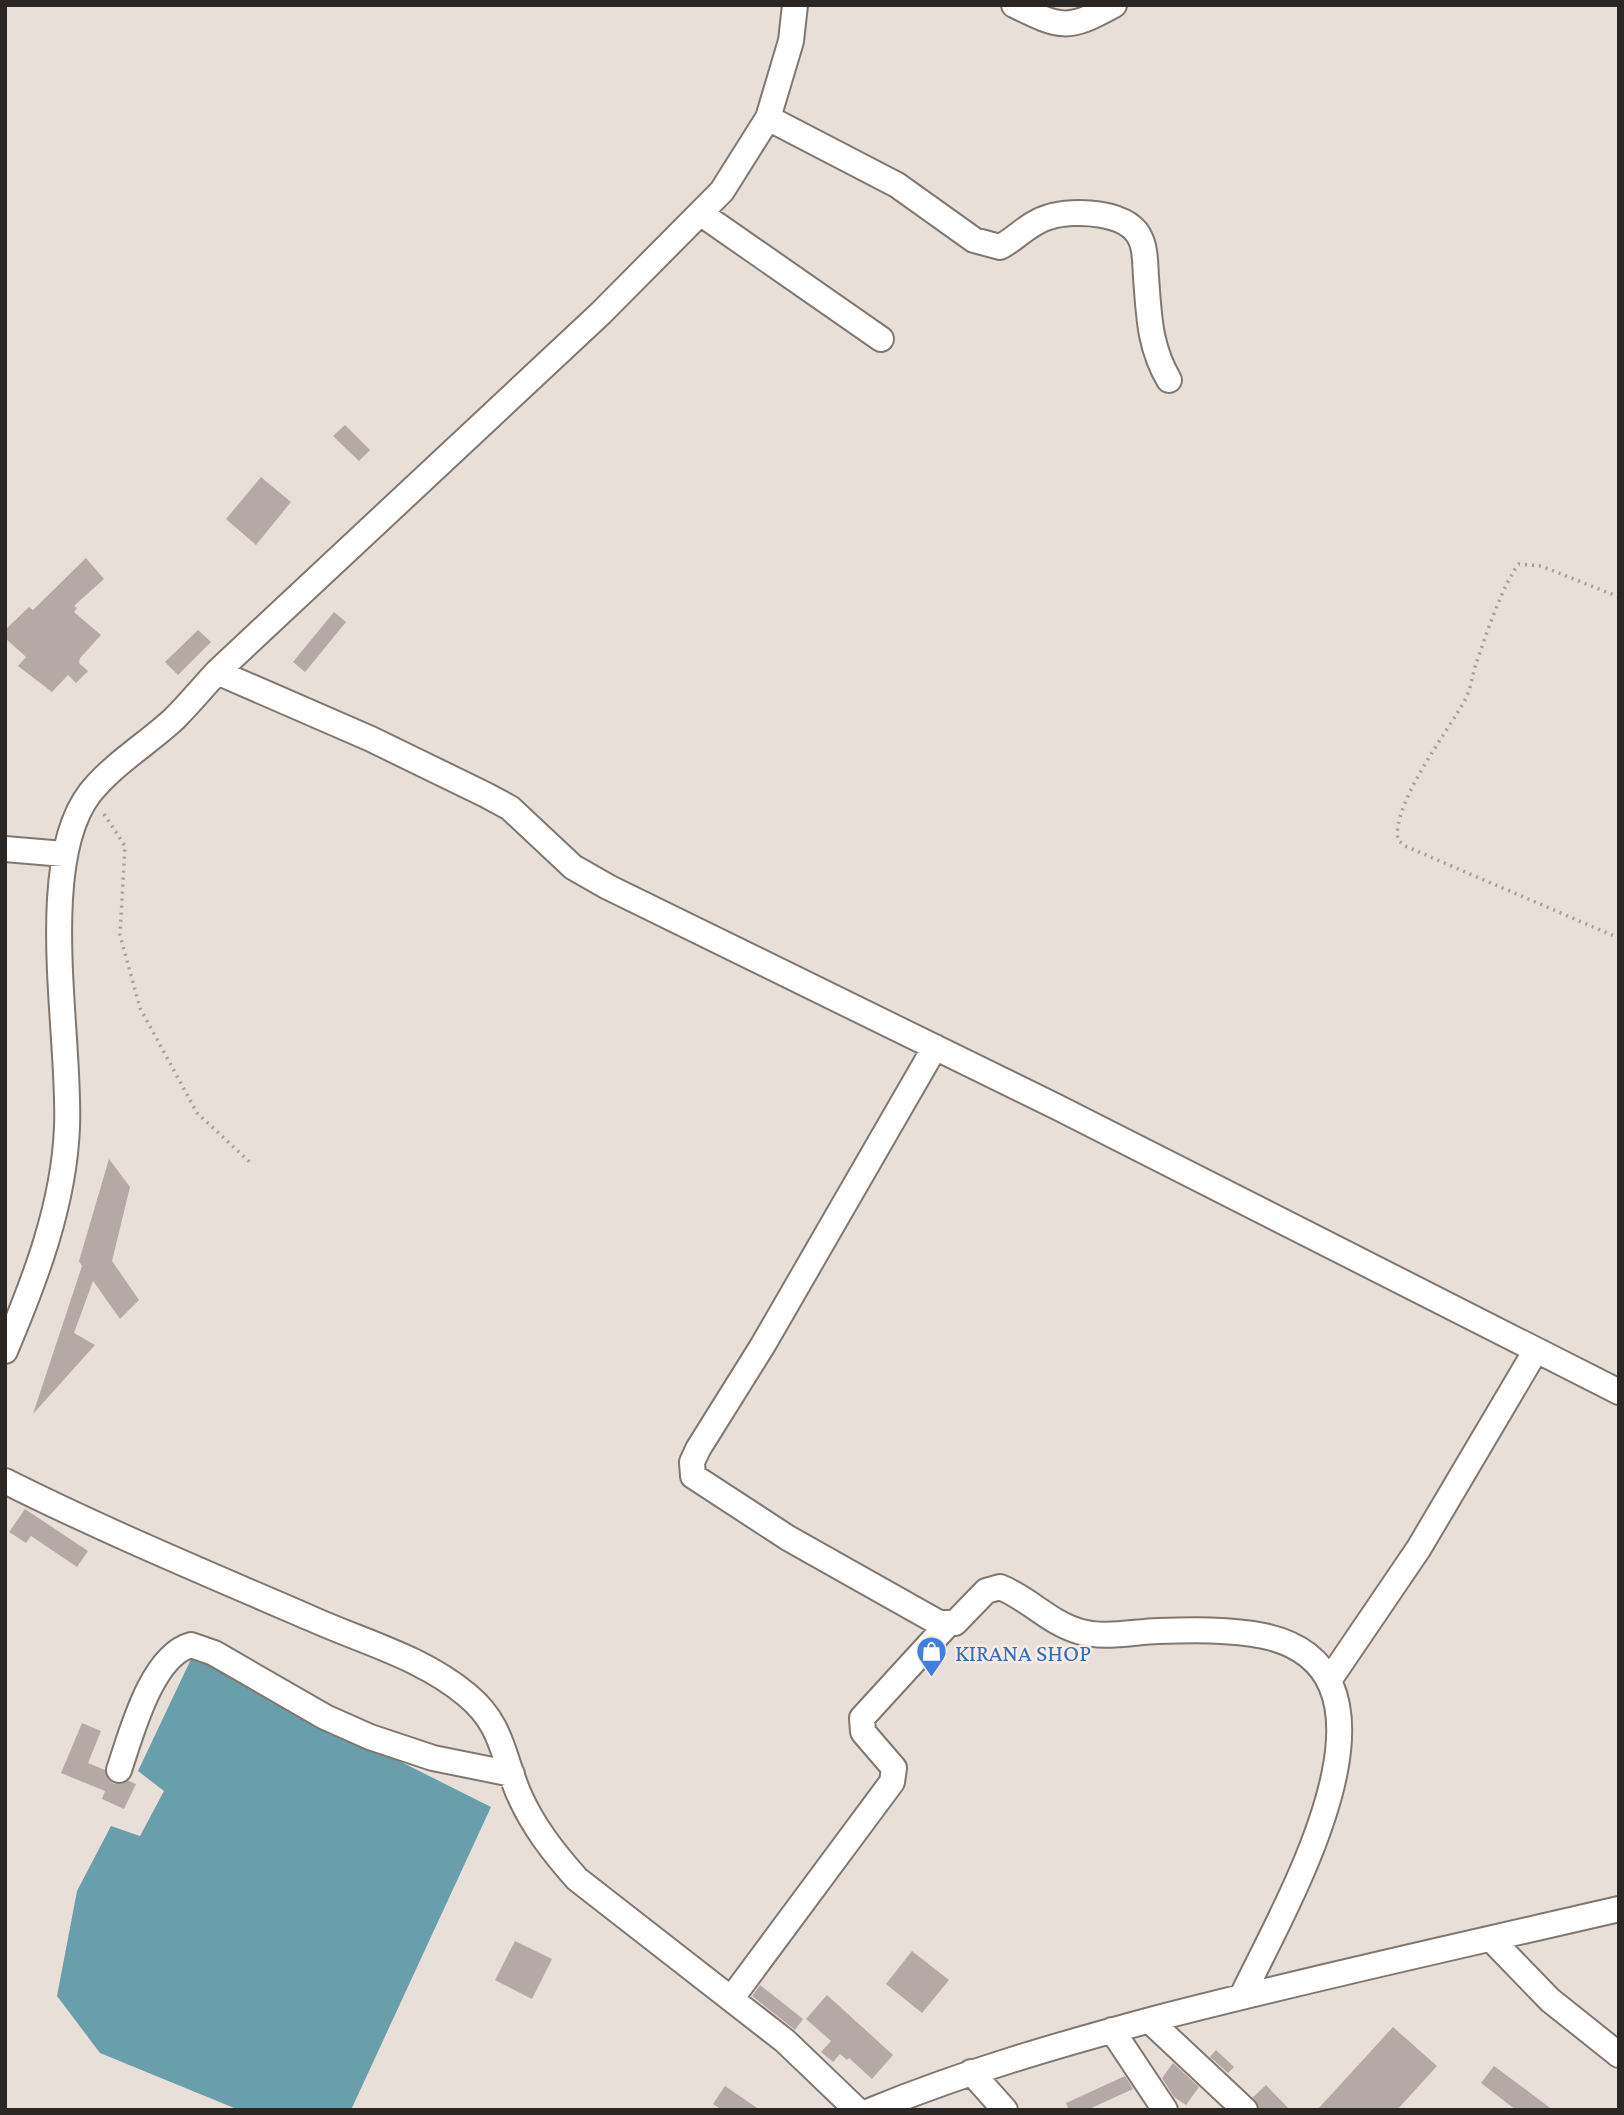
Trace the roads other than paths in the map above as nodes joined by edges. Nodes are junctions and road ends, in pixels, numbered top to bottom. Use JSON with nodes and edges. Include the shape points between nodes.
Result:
{"nodes":[{"id":1,"x":795,"y":5,"type":"edge"},
{"id":2,"x":1014,"y":5,"type":"edge"},
{"id":3,"x":1114,"y":5,"type":"edge"},
{"id":4,"x":768,"y":118,"type":"junction"},
{"id":5,"x":700,"y":214,"type":"junction"},
{"id":6,"x":881,"y":339,"type":"dead end"},
{"id":7,"x":1168,"y":380,"type":"dead end"},
{"id":8,"x":217,"y":672,"type":"junction"},
{"id":9,"x":5,"y":849,"type":"edge"},
{"id":10,"x":64,"y":854,"type":"junction"},
{"id":11,"x":935,"y":1047,"type":"junction"},
{"id":12,"x":1536,"y":1350,"type":"junction"},
{"id":13,"x":5,"y":1351,"type":"edge"},
{"id":14,"x":1619,"y":1392,"type":"edge"},
{"id":15,"x":5,"y":1481,"type":"edge"},
{"id":16,"x":948,"y":1624,"type":"junction"},
{"id":17,"x":1330,"y":1679,"type":"junction"},
{"id":18,"x":119,"y":1770,"type":"dead end"},
{"id":19,"x":512,"y":1774,"type":"junction"},
{"id":20,"x":1619,"y":1909,"type":"edge"},
{"id":21,"x":1491,"y":1939,"type":"junction"},
{"id":22,"x":1242,"y":1997,"type":"junction"},
{"id":23,"x":731,"y":1999,"type":"junction"},
{"id":24,"x":1150,"y":2021,"type":"junction"},
{"id":25,"x":1112,"y":2030,"type":"junction"},
{"id":26,"x":1619,"y":2055,"type":"edge"},
{"id":27,"x":971,"y":2072,"type":"junction"},
{"id":28,"x":857,"y":2110,"type":"edge"},
{"id":29,"x":872,"y":2110,"type":"edge"},
{"id":30,"x":1005,"y":2110,"type":"edge"},
{"id":31,"x":1165,"y":2110,"type":"edge"},
{"id":32,"x":1244,"y":2110,"type":"edge"}],
"edges":[{"from":1,"to":4,"type":"street","via":[[791,41]]},
{"from":2,"to":3,"type":"street","via":[[1067,26]]},
{"from":4,"to":5,"type":"street","via":[[722,191]]},
{"from":4,"to":7,"type":"street","via":[[897,185],[987,245],[1000,247],[1035,222],[1068,213],[1093,213],[1132,228],[1141,238],[1145,257],[1151,340]]},
{"from":5,"to":6,"type":"street"},
{"from":5,"to":8,"type":"street","via":[[601,313]]},
{"from":8,"to":10,"type":"street","via":[[174,718],[90,793]]},
{"from":8,"to":11,"type":"street","via":[[486,795],[509,808],[549,848],[596,881]]},
{"from":9,"to":10,"type":"street"},
{"from":10,"to":13,"type":"street","via":[[58,924],[67,1127],[61,1187]]},
{"from":11,"to":12,"type":"street"},
{"from":11,"to":16,"type":"street","via":[[691,1468],[699,1482],[788,1538],[928,1618]]},
{"from":12,"to":14,"type":"street"},
{"from":12,"to":17,"type":"street","via":[[1419,1548]]},
{"from":15,"to":19,"type":"street","via":[[417,1662],[468,1695],[487,1715],[499,1733]]},
{"from":16,"to":17,"type":"street","via":[[963,1617],[986,1591],[1000,1587],[1077,1631],[1096,1635],[1159,1631],[1263,1636],[1307,1654]]},
{"from":16,"to":23,"type":"street","via":[[862,1718],[863,1732],[894,1768],[892,1782]]},
{"from":17,"to":22,"type":"street","via":[[1341,1714],[1331,1786],[1311,1847]]},
{"from":18,"to":19,"type":"street","via":[[152,1685],[171,1655],[191,1645],[370,1737],[433,1758]]},
{"from":19,"to":23,"type":"street","via":[[532,1822],[577,1878]]},
{"from":20,"to":21,"type":"street"},
{"from":21,"to":22,"type":"street"},
{"from":21,"to":26,"type":"street","via":[[1550,2000]]},
{"from":22,"to":24,"type":"street"},
{"from":23,"to":28,"type":"street"},
{"from":24,"to":25,"type":"street"},
{"from":24,"to":32,"type":"street"},
{"from":25,"to":27,"type":"street"},
{"from":25,"to":31,"type":"street"},
{"from":27,"to":29,"type":"street"},
{"from":27,"to":30,"type":"street"}]}
